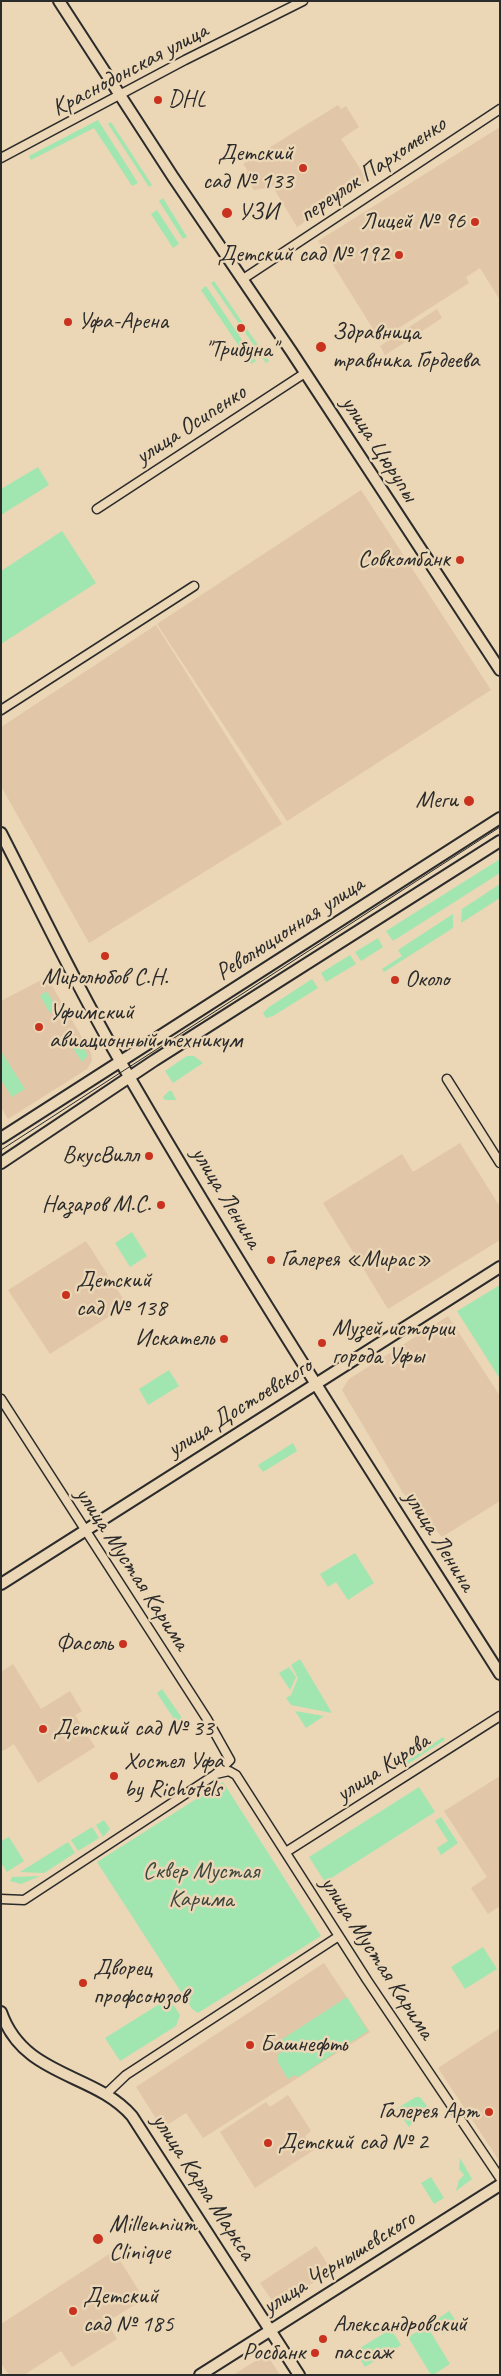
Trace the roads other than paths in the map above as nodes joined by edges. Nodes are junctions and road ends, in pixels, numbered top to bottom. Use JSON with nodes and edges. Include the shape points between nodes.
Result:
{"nodes":[{"id":1,"x":59,"y":1,"type":"edge"},
{"id":2,"x":303,"y":1,"type":"edge"},
{"id":3,"x":120,"y":96,"type":"junction"},
{"id":4,"x":500,"y":109,"type":"edge"},
{"id":5,"x":1,"y":158,"type":"edge"},
{"id":6,"x":243,"y":279,"type":"junction"},
{"id":7,"x":305,"y":373,"type":"junction"},
{"id":8,"x":97,"y":508,"type":"dead end"},
{"id":9,"x":194,"y":586,"type":"dead end"},
{"id":10,"x":500,"y":670,"type":"edge"},
{"id":11,"x":1,"y":710,"type":"edge"},
{"id":12,"x":500,"y":818,"type":"edge"},
{"id":13,"x":1,"y":833,"type":"edge"},
{"id":14,"x":500,"y":841,"type":"edge"},
{"id":15,"x":120,"y":1061,"type":"junction"},
{"id":16,"x":130,"y":1077,"type":"junction"},
{"id":17,"x":447,"y":1079,"type":"dead end"},
{"id":18,"x":1,"y":1138,"type":"edge"},
{"id":19,"x":1,"y":1162,"type":"edge"},
{"id":20,"x":500,"y":1163,"type":"edge"},
{"id":21,"x":500,"y":1267,"type":"edge"},
{"id":22,"x":316,"y":1384,"type":"junction"},
{"id":23,"x":1,"y":1399,"type":"edge"},
{"id":24,"x":85,"y":1530,"type":"junction"},
{"id":25,"x":1,"y":1584,"type":"edge"},
{"id":26,"x":500,"y":1674,"type":"edge"},
{"id":27,"x":500,"y":1716,"type":"edge"},
{"id":28,"x":216,"y":1774,"type":"junction"},
{"id":29,"x":286,"y":1852,"type":"junction"},
{"id":30,"x":1,"y":1899,"type":"edge"},
{"id":31,"x":339,"y":1936,"type":"junction"},
{"id":32,"x":1,"y":2012,"type":"edge"},
{"id":33,"x":106,"y":2094,"type":"junction"},
{"id":34,"x":500,"y":2178,"type":"edge"},
{"id":35,"x":500,"y":2185,"type":"edge"},
{"id":36,"x":270,"y":2330,"type":"junction"},
{"id":37,"x":200,"y":2375,"type":"edge"},
{"id":38,"x":299,"y":2375,"type":"edge"}],
"edges":[{"from":1,"to":3,"type":"main road","name":"улица Цюрупы"},
{"from":2,"to":3,"type":"street","name":"Краснодонская улица"},
{"from":3,"to":5,"type":"street","name":"Краснодонская улица"},
{"from":3,"to":6,"type":"main road","name":"улица Цюрупы"},
{"from":4,"to":6,"type":"street","name":"переулок Пархоменко"},
{"from":6,"to":7,"type":"main road","name":"улица Цюрупы"},
{"from":7,"to":8,"type":"street","name":"улица Осипенко"},
{"from":7,"to":10,"type":"main road","name":"улица Цюрупы"},
{"from":9,"to":11,"type":"street"},
{"from":12,"to":15,"type":"main road","name":"Революционная улица"},
{"from":13,"to":15,"type":"main road","name":"улица Ленина"},
{"from":14,"to":16,"type":"main road"},
{"from":15,"to":16,"type":"main road","name":"улица Ленина"},
{"from":15,"to":18,"type":"main road","name":"Революционная улица"},
{"from":16,"to":19,"type":"main road"},
{"from":16,"to":22,"type":"main road","name":"улица Ленина"},
{"from":17,"to":20,"type":"street"},
{"from":21,"to":22,"type":"main road","name":"улица Достоевского"},
{"from":22,"to":24,"type":"main road","name":"улица Достоевского"},
{"from":22,"to":26,"type":"main road","name":"улица Ленина"},
{"from":23,"to":24,"type":"street","name":"улица Мустая Карима"},
{"from":24,"to":25,"type":"main road","name":"улица Достоевского"},
{"from":24,"to":28,"type":"street","name":"улица Мустая Карима","via":[[230,1760]]},
{"from":27,"to":29,"type":"street","name":"улица Кирова"},
{"from":28,"to":29,"type":"street","name":"улица Мустая Карима","via":[[229,1771],[236,1775]]},
{"from":28,"to":30,"type":"street","via":[[24,1900]]},
{"from":29,"to":31,"type":"street","name":"улица Мустая Карима"},
{"from":31,"to":33,"type":"street","via":[[126,2075]]},
{"from":31,"to":34,"type":"street","name":"улица Мустая Карима"},
{"from":32,"to":33,"type":"main road","name":"улица Карла Маркса","via":[[15,2036],[37,2060]]},
{"from":33,"to":36,"type":"main road","name":"улица Карла Маркса","via":[[124,2107],[141,2127]]},
{"from":35,"to":36,"type":"main road","name":"улица Чернышевского"},
{"from":36,"to":37,"type":"main road","name":"улица Чернышевского"},
{"from":36,"to":38,"type":"main road","name":"улица Карла Маркса"}]}
